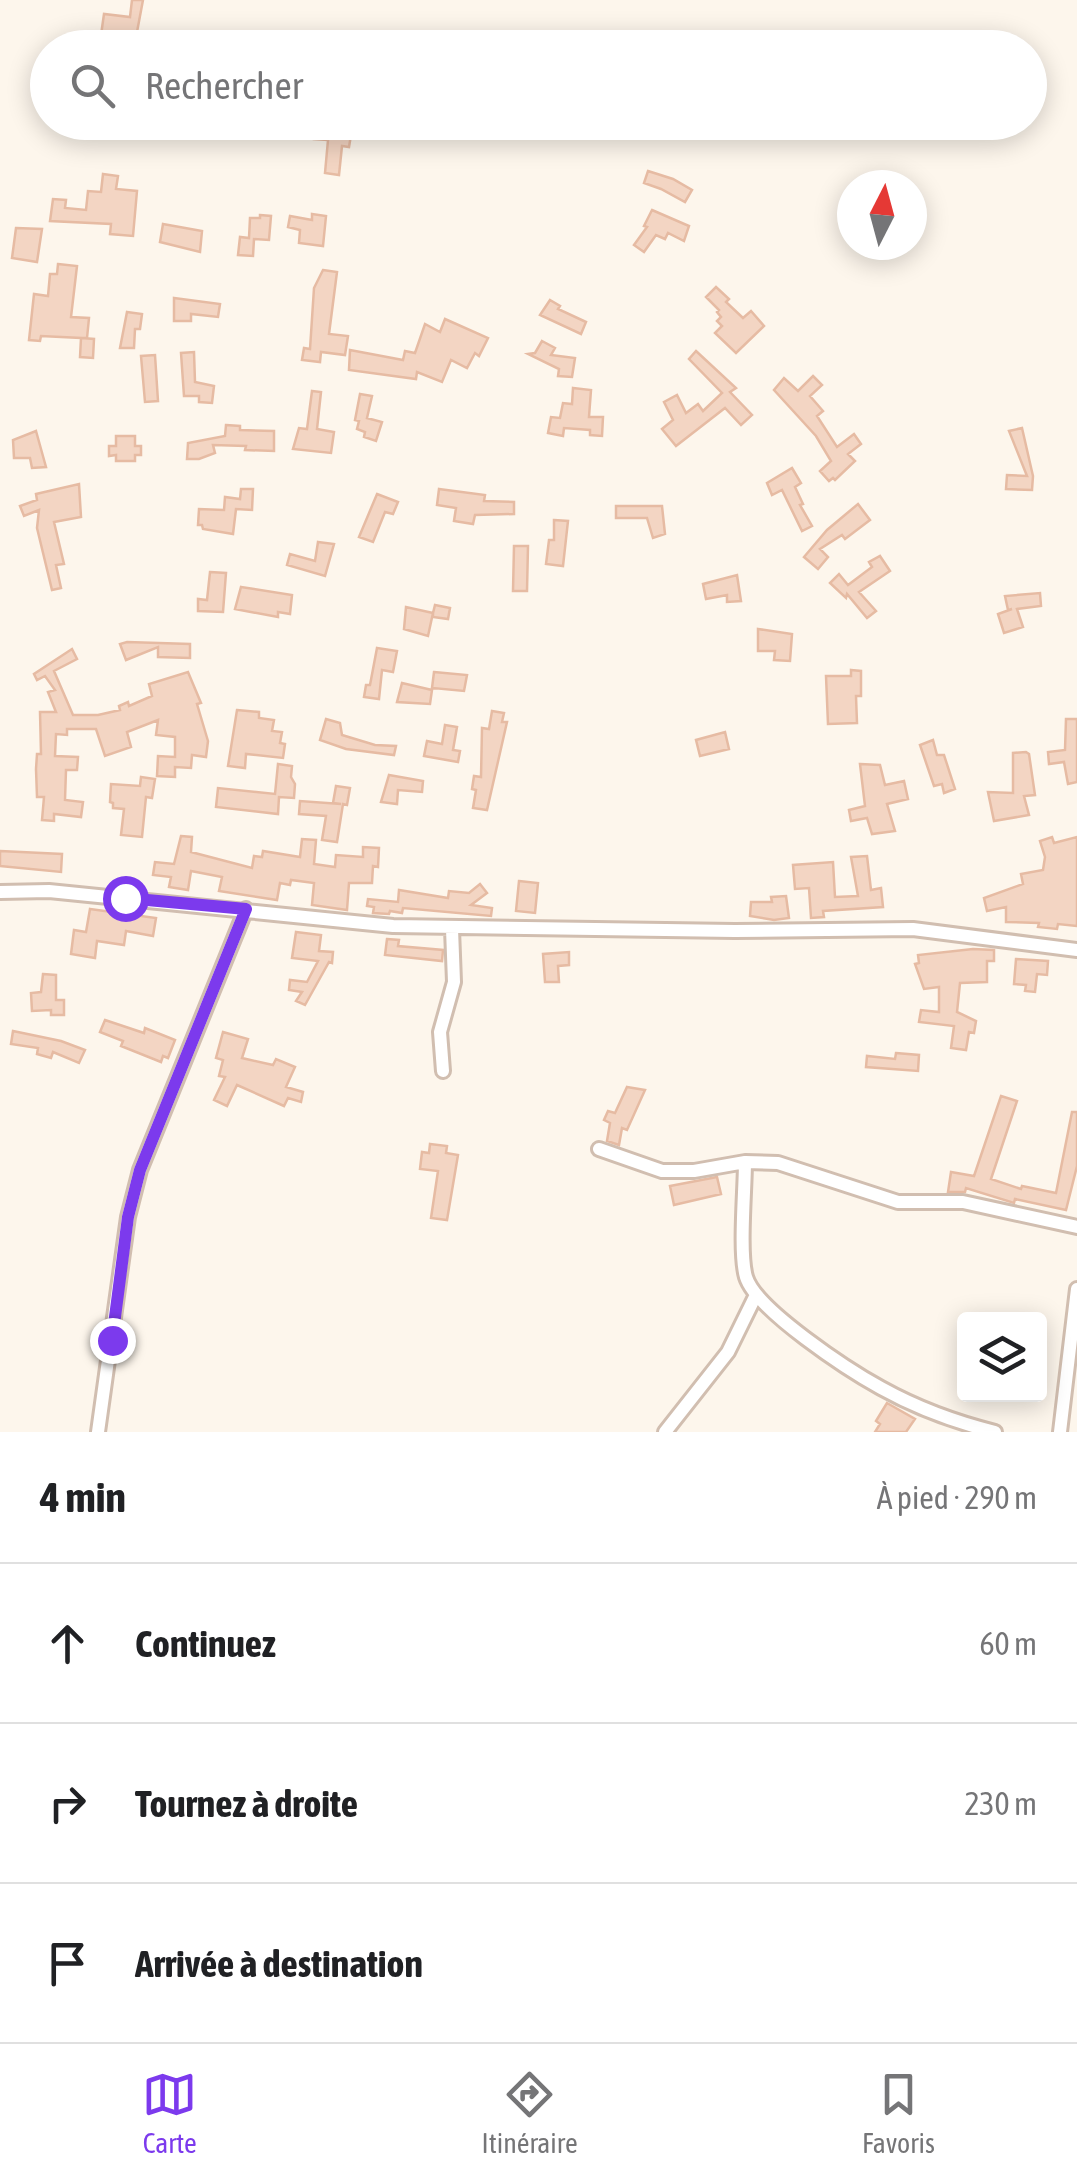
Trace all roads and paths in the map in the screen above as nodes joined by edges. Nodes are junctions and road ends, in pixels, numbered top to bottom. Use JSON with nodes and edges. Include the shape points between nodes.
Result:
{"nodes":[{"id":1,"x":0,"y":892,"type":"edge"},
{"id":2,"x":246,"y":909,"type":"junction"},
{"id":3,"x":452,"y":928,"type":"junction"},
{"id":4,"x":1077,"y":950,"type":"edge"},
{"id":5,"x":443,"y":1071,"type":"dead end"},
{"id":6,"x":599,"y":1149,"type":"dead end"},
{"id":7,"x":745,"y":1162,"type":"junction"},
{"id":8,"x":1077,"y":1226,"type":"edge"},
{"id":9,"x":1077,"y":1289,"type":"edge"},
{"id":10,"x":756,"y":1295,"type":"junction"},
{"id":11,"x":951,"y":1426,"type":"edge"},
{"id":12,"x":98,"y":1432,"type":"edge"},
{"id":13,"x":665,"y":1432,"type":"edge"},
{"id":14,"x":995,"y":1432,"type":"edge"},
{"id":15,"x":1060,"y":1432,"type":"edge"}],
"edges":[{"from":1,"to":2,"type":"street"},
{"from":2,"to":3,"type":"street"},
{"from":2,"to":12,"type":"street","via":[[140,1170]]},
{"from":3,"to":4,"type":"street","via":[[912,929]]},
{"from":3,"to":5,"type":"street","via":[[454,982],[440,1032]]},
{"from":6,"to":7,"type":"street","via":[[662,1171]]},
{"from":7,"to":8,"type":"street","via":[[778,1163],[898,1202],[962,1202]]},
{"from":7,"to":10,"type":"street","via":[[746,1278]]},
{"from":9,"to":15,"type":"street"},
{"from":10,"to":11,"type":"street","via":[[799,1334]]},
{"from":10,"to":13,"type":"street","via":[[728,1352]]},
{"from":11,"to":14,"type":"street"}]}
